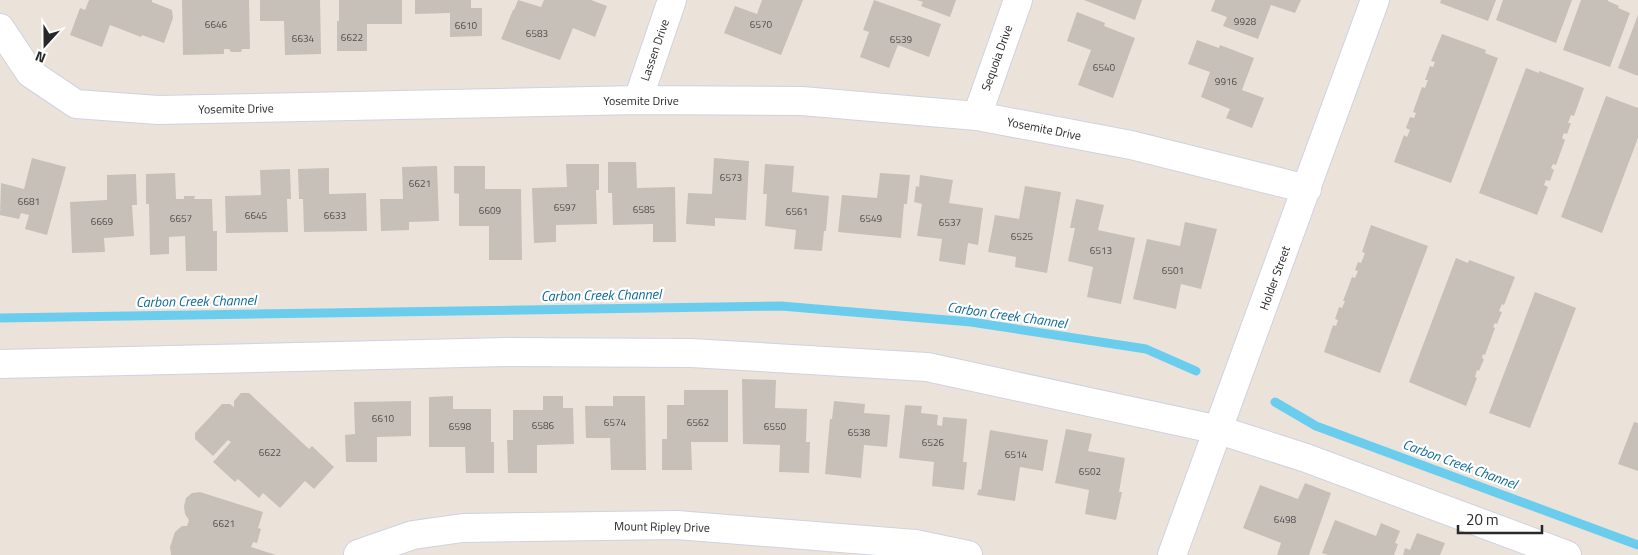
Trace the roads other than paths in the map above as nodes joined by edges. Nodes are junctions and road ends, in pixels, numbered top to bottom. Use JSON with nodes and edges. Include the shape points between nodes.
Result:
{"nodes":[{"id":1,"x":672,"y":0,"type":"edge"},
{"id":2,"x":1018,"y":0,"type":"edge"},
{"id":3,"x":1376,"y":0,"type":"edge"},
{"id":4,"x":0,"y":28,"type":"edge"},
{"id":5,"x":638,"y":100,"type":"junction"},
{"id":6,"x":977,"y":116,"type":"junction"},
{"id":7,"x":1307,"y":189,"type":"junction"},
{"id":8,"x":0,"y":364,"type":"edge"},
{"id":9,"x":1219,"y":430,"type":"junction"},
{"id":10,"x":358,"y":554,"type":"edge"},
{"id":11,"x":968,"y":555,"type":"edge"},
{"id":12,"x":1172,"y":555,"type":"edge"},
{"id":13,"x":1567,"y":555,"type":"edge"}],
"edges":[{"from":1,"to":5,"type":"street","name":"Lassen Drive"},
{"from":2,"to":6,"type":"street","name":"Sequoia Drive"},
{"from":3,"to":7,"type":"street","name":"Holder Street"},
{"from":4,"to":5,"type":"street","name":"Yosemite Drive","via":[[30,73],[76,104],[158,110]]},
{"from":5,"to":6,"type":"street","name":"Yosemite Drive","via":[[802,101]]},
{"from":6,"to":7,"type":"street","name":"Yosemite Drive","via":[[1130,146]]},
{"from":7,"to":9,"type":"street","name":"Holder Street"},
{"from":8,"to":9,"type":"street","via":[[506,352],[691,352],[927,367]]},
{"from":9,"to":12,"type":"street","name":"Holder Street"},
{"from":9,"to":13,"type":"street","via":[[1306,458]]},
{"from":10,"to":11,"type":"street","name":"Mount Ripley Drive","via":[[413,535],[463,528],[677,525],[915,544]]}]}
